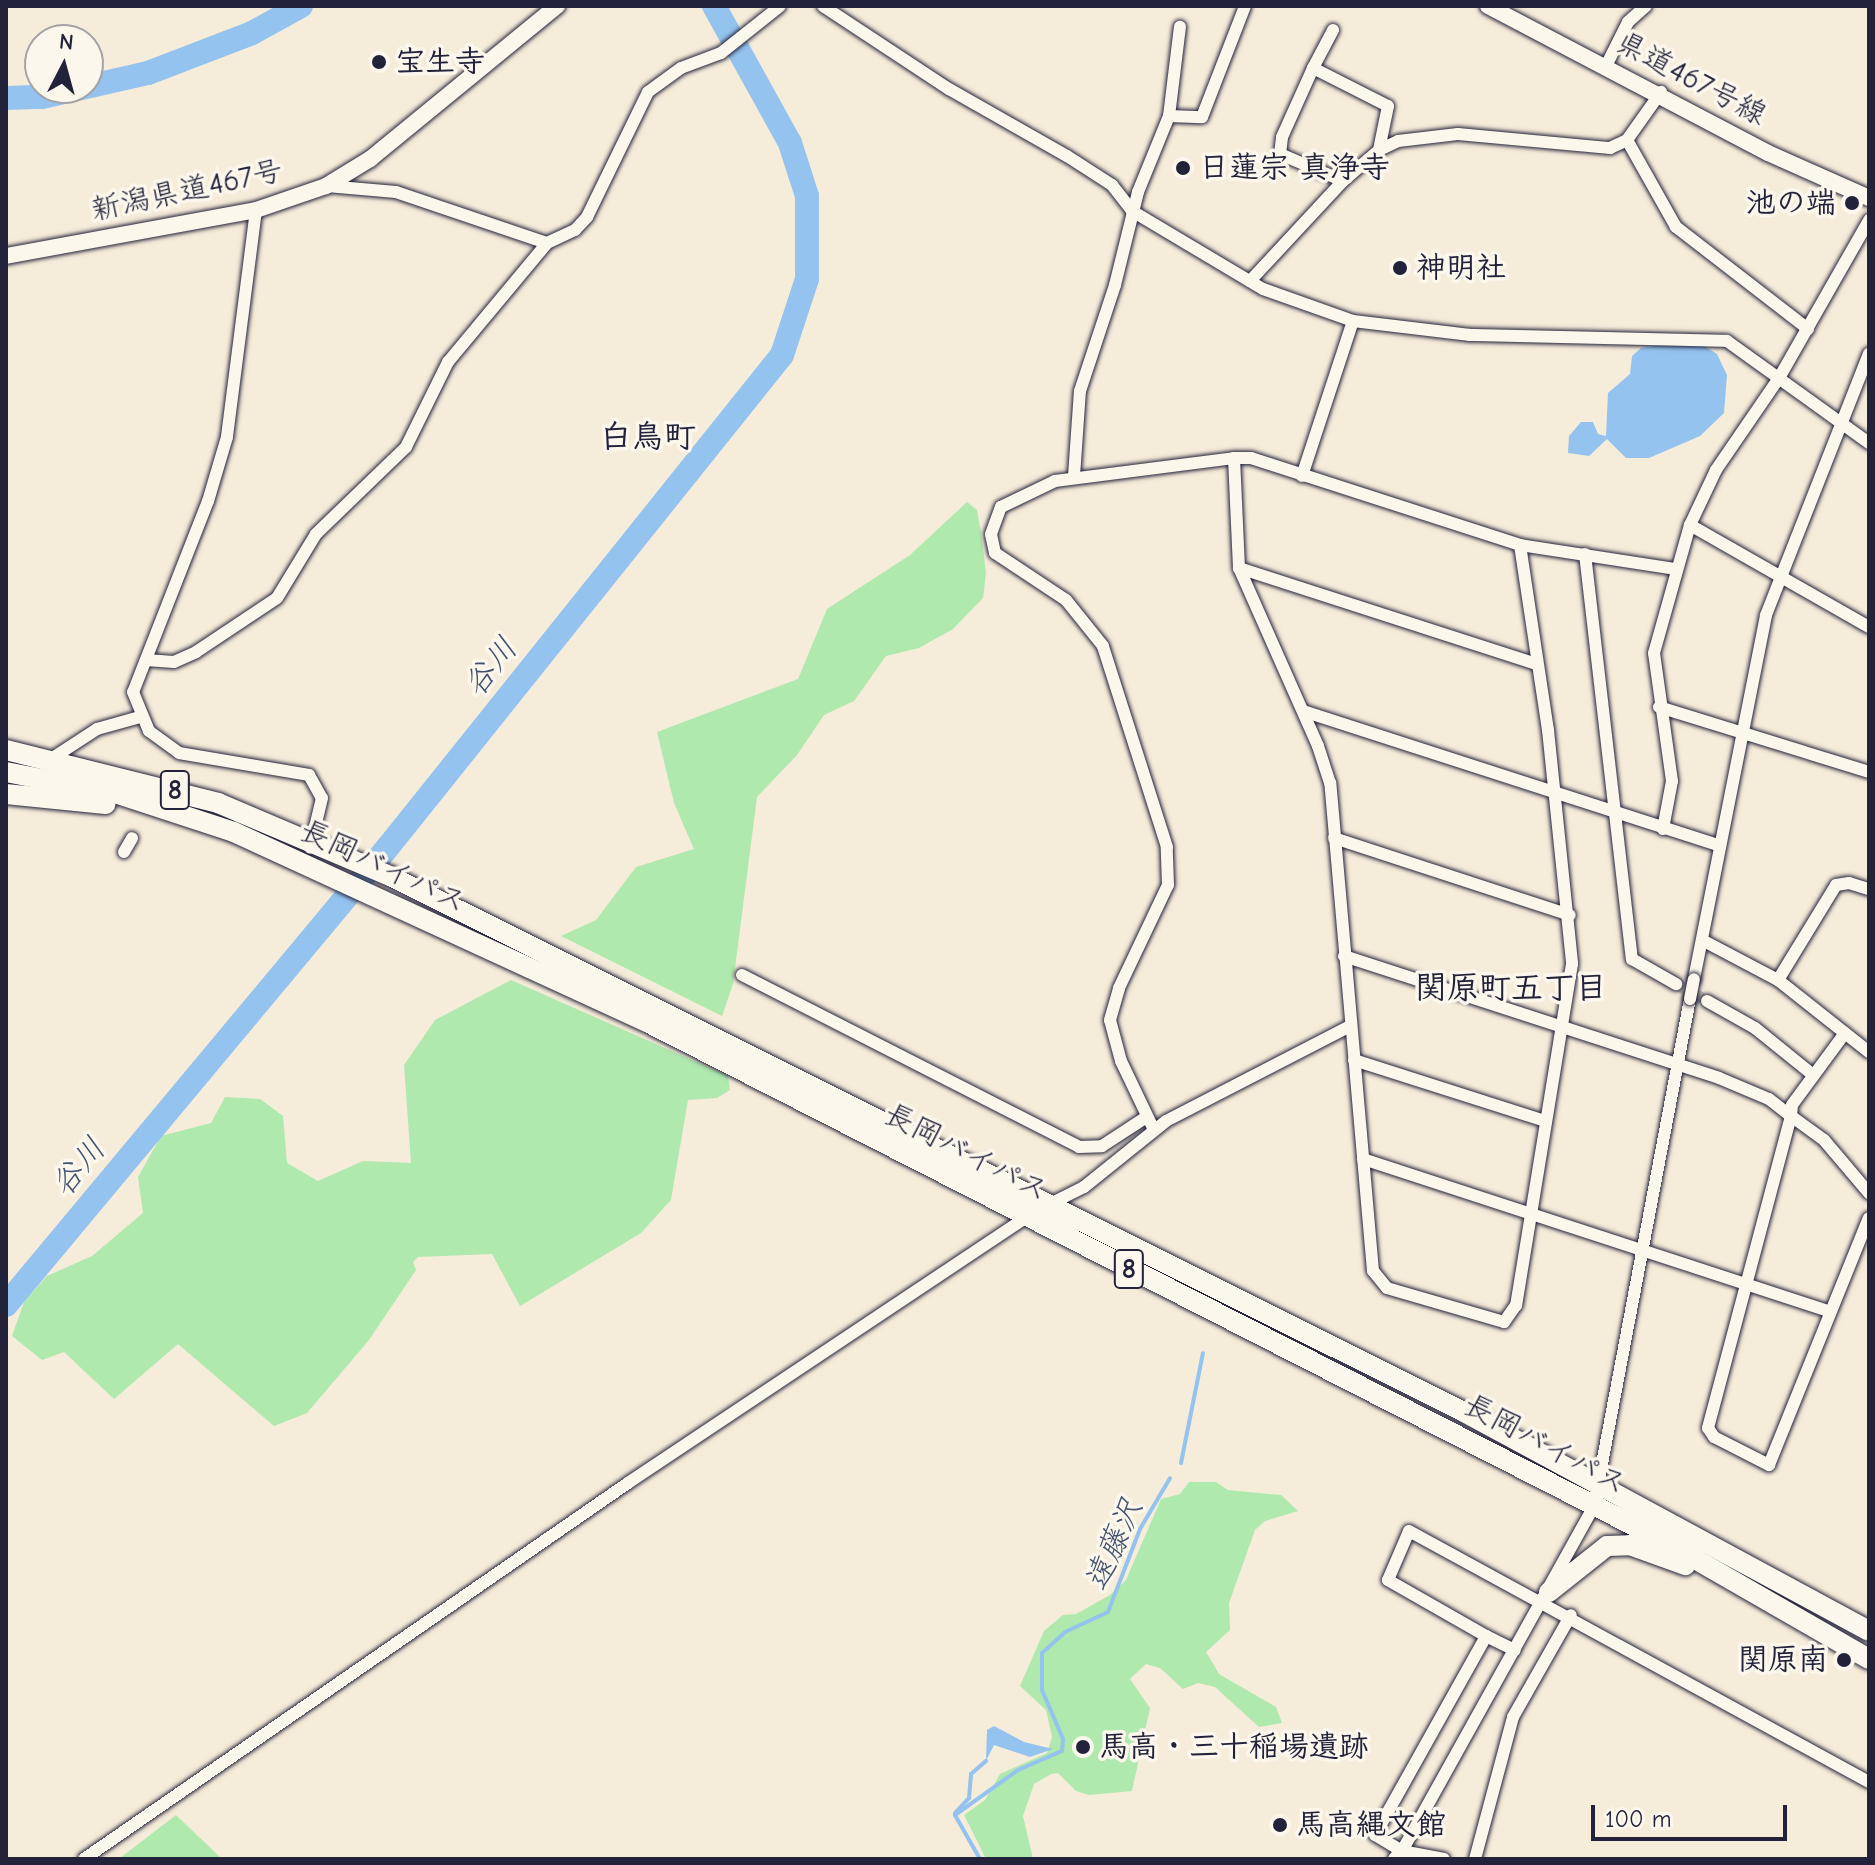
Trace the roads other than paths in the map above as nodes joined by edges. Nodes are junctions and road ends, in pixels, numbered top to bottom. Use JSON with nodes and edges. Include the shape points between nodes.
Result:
{"nodes":[{"id":1,"x":557,"y":6,"type":"edge"},
{"id":2,"x":780,"y":6,"type":"edge"},
{"id":3,"x":823,"y":6,"type":"edge"},
{"id":4,"x":1245,"y":6,"type":"edge"},
{"id":5,"x":1488,"y":6,"type":"edge"},
{"id":6,"x":1646,"y":6,"type":"edge"},
{"id":7,"x":1180,"y":27,"type":"dead end"},
{"id":8,"x":1333,"y":30,"type":"dead end"},
{"id":9,"x":1607,"y":64,"type":"junction"},
{"id":10,"x":1313,"y":68,"type":"junction"},
{"id":11,"x":1661,"y":92,"type":"junction"},
{"id":12,"x":1169,"y":116,"type":"junction"},
{"id":13,"x":1627,"y":140,"type":"junction"},
{"id":14,"x":1379,"y":150,"type":"junction"},
{"id":15,"x":1343,"y":181,"type":"junction"},
{"id":16,"x":326,"y":186,"type":"junction"},
{"id":17,"x":1869,"y":198,"type":"edge"},
{"id":18,"x":256,"y":210,"type":"junction"},
{"id":19,"x":1132,"y":211,"type":"junction"},
{"id":20,"x":1869,"y":220,"type":"edge"},
{"id":21,"x":547,"y":243,"type":"junction"},
{"id":22,"x":6,"y":256,"type":"edge"},
{"id":23,"x":1250,"y":281,"type":"junction"},
{"id":24,"x":1353,"y":321,"type":"junction"},
{"id":25,"x":1808,"y":329,"type":"junction"},
{"id":26,"x":1869,"y":354,"type":"edge"},
{"id":27,"x":1779,"y":378,"type":"junction"},
{"id":28,"x":1839,"y":422,"type":"junction"},
{"id":29,"x":1869,"y":443,"type":"edge"},
{"id":30,"x":1234,"y":458,"type":"junction"},
{"id":31,"x":1074,"y":476,"type":"junction"},
{"id":32,"x":1302,"y":476,"type":"junction"},
{"id":33,"x":1690,"y":525,"type":"junction"},
{"id":34,"x":1520,"y":545,"type":"junction"},
{"id":35,"x":1585,"y":554,"type":"junction"},
{"id":36,"x":1239,"y":568,"type":"junction"},
{"id":37,"x":1675,"y":569,"type":"junction"},
{"id":38,"x":1781,"y":573,"type":"junction"},
{"id":39,"x":1869,"y":627,"type":"edge"},
{"id":40,"x":146,"y":660,"type":"junction"},
{"id":41,"x":1537,"y":664,"type":"junction"},
{"id":42,"x":1659,"y":707,"type":"junction"},
{"id":43,"x":1303,"y":711,"type":"junction"},
{"id":44,"x":140,"y":717,"type":"junction"},
{"id":45,"x":1739,"y":732,"type":"junction"},
{"id":46,"x":6,"y":750,"type":"edge"},
{"id":47,"x":50,"y":760,"type":"junction"},
{"id":48,"x":1868,"y":769,"type":"edge"},
{"id":49,"x":6,"y":772,"type":"edge"},
{"id":50,"x":30,"y":776,"type":"junction"},
{"id":51,"x":1555,"y":793,"type":"junction"},
{"id":52,"x":10,"y":799,"type":"edge"},
{"id":53,"x":1616,"y":814,"type":"junction"},
{"id":54,"x":1663,"y":829,"type":"junction"},
{"id":55,"x":234,"y":832,"type":"junction"},
{"id":56,"x":132,"y":838,"type":"dead end"},
{"id":57,"x":1334,"y":838,"type":"junction"},
{"id":58,"x":312,"y":845,"type":"junction"},
{"id":59,"x":1717,"y":845,"type":"junction"},
{"id":60,"x":124,"y":852,"type":"dead end"},
{"id":61,"x":1869,"y":889,"type":"edge"},
{"id":62,"x":1570,"y":915,"type":"junction"},
{"id":63,"x":1702,"y":940,"type":"junction"},
{"id":64,"x":1344,"y":956,"type":"junction"},
{"id":65,"x":742,"y":975,"type":"dead end"},
{"id":66,"x":1778,"y":980,"type":"junction"},
{"id":67,"x":1676,"y":984,"type":"tunnel mouth"},
{"id":68,"x":1707,"y":1001,"type":"tunnel mouth"},
{"id":69,"x":1350,"y":1026,"type":"junction"},
{"id":70,"x":1564,"y":1028,"type":"junction"},
{"id":71,"x":1845,"y":1033,"type":"junction"},
{"id":72,"x":1869,"y":1052,"type":"edge"},
{"id":73,"x":1354,"y":1060,"type":"junction"},
{"id":74,"x":1678,"y":1064,"type":"junction"},
{"id":75,"x":1813,"y":1075,"type":"junction"},
{"id":76,"x":1791,"y":1116,"type":"junction"},
{"id":77,"x":1145,"y":1118,"type":"junction"},
{"id":78,"x":1545,"y":1121,"type":"junction"},
{"id":79,"x":1154,"y":1130,"type":"junction"},
{"id":80,"x":1363,"y":1159,"type":"junction"},
{"id":81,"x":1869,"y":1193,"type":"edge"},
{"id":82,"x":1049,"y":1205,"type":"junction"},
{"id":83,"x":1530,"y":1213,"type":"junction"},
{"id":84,"x":1026,"y":1217,"type":"junction"},
{"id":85,"x":1869,"y":1218,"type":"edge"},
{"id":86,"x":1644,"y":1249,"type":"junction"},
{"id":87,"x":1745,"y":1282,"type":"junction"},
{"id":88,"x":1830,"y":1312,"type":"junction"},
{"id":89,"x":1601,"y":1484,"type":"junction"},
{"id":90,"x":1594,"y":1506,"type":"junction"},
{"id":91,"x":1748,"y":1589,"type":"junction"},
{"id":92,"x":1546,"y":1596,"type":"junction"},
{"id":93,"x":1571,"y":1615,"type":"junction"},
{"id":94,"x":1869,"y":1631,"type":"edge"},
{"id":95,"x":1486,"y":1636,"type":"junction"},
{"id":96,"x":1515,"y":1650,"type":"junction"},
{"id":97,"x":1869,"y":1659,"type":"edge"},
{"id":98,"x":1869,"y":1782,"type":"edge"},
{"id":99,"x":1399,"y":1856,"type":"edge"},
{"id":100,"x":84,"y":1859,"type":"edge"},
{"id":101,"x":1444,"y":1859,"type":"edge"},
{"id":102,"x":1475,"y":1859,"type":"edge"}],
"edges":[{"from":1,"to":16,"type":"main road","name":"新潟県道467号","via":[[370,159]]},
{"from":2,"to":21,"type":"street","via":[[721,53],[681,68],[648,92],[595,205],[575,230]]},
{"from":3,"to":19,"type":"street","via":[[949,89],[1101,177]]},
{"from":4,"to":12,"type":"street","via":[[1202,117]]},
{"from":5,"to":9,"type":"main road","name":"県道467号線"},
{"from":6,"to":9,"type":"street","via":[[1628,22]]},
{"from":7,"to":12,"type":"street"},
{"from":8,"to":10,"type":"street"},
{"from":9,"to":11,"type":"main road","name":"県道467号線"},
{"from":10,"to":14,"type":"street","via":[[1388,106]]},
{"from":10,"to":15,"type":"street","via":[[1282,137],[1280,154]]},
{"from":11,"to":13,"type":"street"},
{"from":11,"to":17,"type":"main road","name":"県道467号線","via":[[1768,153]]},
{"from":12,"to":19,"type":"street"},
{"from":13,"to":14,"type":"street","via":[[1600,149],[1446,134],[1398,141]]},
{"from":13,"to":25,"type":"street","via":[[1676,227]]},
{"from":14,"to":15,"type":"street"},
{"from":15,"to":23,"type":"street"},
{"from":16,"to":18,"type":"main road","name":"新潟県道467号"},
{"from":16,"to":21,"type":"street","via":[[396,192]]},
{"from":18,"to":22,"type":"main road","name":"新潟県道467号"},
{"from":18,"to":40,"type":"street","via":[[227,437]]},
{"from":19,"to":23,"type":"street"},
{"from":19,"to":31,"type":"street","via":[[1115,285],[1080,391]]},
{"from":20,"to":25,"type":"street"},
{"from":21,"to":40,"type":"street","via":[[448,362],[406,447],[316,534],[277,598],[196,652],[174,662]]},
{"from":23,"to":24,"type":"street"},
{"from":24,"to":27,"type":"street","via":[[1543,339],[1713,338],[1727,341]]},
{"from":24,"to":32,"type":"street"},
{"from":25,"to":27,"type":"street"},
{"from":26,"to":28,"type":"street"},
{"from":27,"to":28,"type":"street"},
{"from":27,"to":33,"type":"street","via":[[1716,470]]},
{"from":28,"to":29,"type":"street"},
{"from":28,"to":38,"type":"street"},
{"from":30,"to":31,"type":"street","via":[[1213,465]]},
{"from":30,"to":32,"type":"street","via":[[1251,458]]},
{"from":30,"to":36,"type":"street"},
{"from":31,"to":77,"type":"street","via":[[1001,507],[991,534],[995,553],[1066,600],[1103,646],[1167,847],[1168,885],[1119,988],[1110,1020]]},
{"from":32,"to":34,"type":"street"},
{"from":33,"to":37,"type":"street"},
{"from":33,"to":38,"type":"street"},
{"from":34,"to":35,"type":"street"},
{"from":34,"to":41,"type":"street"},
{"from":35,"to":37,"type":"street"},
{"from":35,"to":53,"type":"street"},
{"from":36,"to":41,"type":"street"},
{"from":36,"to":43,"type":"street"},
{"from":37,"to":42,"type":"street","via":[[1654,653]]},
{"from":38,"to":39,"type":"street"},
{"from":38,"to":45,"type":"street"},
{"from":40,"to":44,"type":"street","via":[[133,692]]},
{"from":41,"to":51,"type":"street"},
{"from":42,"to":45,"type":"street"},
{"from":42,"to":54,"type":"street","via":[[1672,781]]},
{"from":43,"to":51,"type":"street"},
{"from":43,"to":57,"type":"street","via":[[1330,783]]},
{"from":44,"to":47,"type":"street","via":[[97,729]]},
{"from":44,"to":58,"type":"street","via":[[154,736],[179,753],[309,775],[322,798]]},
{"from":45,"to":48,"type":"street"},
{"from":45,"to":59,"type":"street"},
{"from":46,"to":47,"type":"highway","name":"長岡バイパス","number":"8"},
{"from":47,"to":50,"type":"street"},
{"from":47,"to":58,"type":"highway","name":"長岡バイパス","number":"8","via":[[218,803]]},
{"from":49,"to":50,"type":"highway","name":"長岡バイパス","number":"8"},
{"from":50,"to":52,"type":"street"},
{"from":50,"to":55,"type":"highway","name":"長岡バイパス","number":"8","via":[[118,794]]},
{"from":51,"to":53,"type":"street"},
{"from":51,"to":62,"type":"street"},
{"from":52,"to":55,"type":"highway","via":[[113,805]]},
{"from":53,"to":54,"type":"street"},
{"from":53,"to":67,"type":"street","via":[[1632,959]]},
{"from":54,"to":59,"type":"street"},
{"from":55,"to":84,"type":"highway","name":"長岡バイパス","number":"8","via":[[647,1022]]},
{"from":56,"to":60,"type":"street"},
{"from":57,"to":62,"type":"street"},
{"from":57,"to":64,"type":"street"},
{"from":58,"to":82,"type":"highway","name":"長岡バイパス","number":"8","via":[[392,877]]},
{"from":59,"to":63,"type":"street"},
{"from":61,"to":66,"type":"street","via":[[1836,885]]},
{"from":62,"to":70,"type":"street","via":[[1572,964]]},
{"from":63,"to":66,"type":"street"},
{"from":63,"to":74,"type":"street","bridge":true},
{"from":64,"to":69,"type":"street"},
{"from":64,"to":70,"type":"street"},
{"from":65,"to":77,"type":"street","via":[[1079,1147],[1102,1146]]},
{"from":66,"to":71,"type":"street"},
{"from":68,"to":75,"type":"street","via":[[1755,1028]]},
{"from":69,"to":73,"type":"street"},
{"from":69,"to":79,"type":"street"},
{"from":70,"to":74,"type":"street"},
{"from":70,"to":78,"type":"street"},
{"from":71,"to":72,"type":"street"},
{"from":71,"to":75,"type":"street"},
{"from":73,"to":78,"type":"street"},
{"from":73,"to":80,"type":"street"},
{"from":74,"to":76,"type":"street","via":[[1746,1088]]},
{"from":74,"to":86,"type":"street"},
{"from":75,"to":76,"type":"street","via":[[1792,1105]]},
{"from":76,"to":81,"type":"street","via":[[1824,1140]]},
{"from":76,"to":87,"type":"street"},
{"from":77,"to":79,"type":"street"},
{"from":78,"to":83,"type":"street"},
{"from":79,"to":82,"type":"street","via":[[1084,1187]]},
{"from":80,"to":83,"type":"street"},
{"from":80,"to":83,"type":"street","via":[[1373,1271],[1387,1288],[1504,1322],[1516,1305]]},
{"from":82,"to":84,"type":"street"},
{"from":82,"to":89,"type":"highway","name":"長岡バイパス","number":"8"},
{"from":83,"to":86,"type":"street"},
{"from":84,"to":90,"type":"highway","name":"長岡バイパス","number":"8"},
{"from":84,"to":100,"type":"street","via":[[628,1483]]},
{"from":85,"to":88,"type":"street"},
{"from":86,"to":87,"type":"street"},
{"from":86,"to":89,"type":"street"},
{"from":87,"to":88,"type":"street"},
{"from":87,"to":88,"type":"street","via":[[1708,1428],[1714,1437],[1769,1465]]},
{"from":89,"to":90,"type":"street"},
{"from":89,"to":94,"type":"highway","name":"長岡バイパス","number":"8"},
{"from":90,"to":91,"type":"highway","name":"長岡バイパス","number":"8"},
{"from":90,"to":92,"type":"street"},
{"from":91,"to":92,"type":"highway","via":[[1643,1548],[1619,1544],[1598,1549]]},
{"from":91,"to":97,"type":"highway","name":"長岡バイパス","number":"8"},
{"from":92,"to":93,"type":"street"},
{"from":92,"to":95,"type":"street","via":[[1409,1531],[1388,1580]]},
{"from":92,"to":96,"type":"street"},
{"from":93,"to":98,"type":"street"},
{"from":93,"to":102,"type":"street","via":[[1513,1717]]},
{"from":95,"to":96,"type":"street"},
{"from":95,"to":99,"type":"street","via":[[1375,1835]]},
{"from":96,"to":99,"type":"street"},
{"from":99,"to":101,"type":"street"}]}
